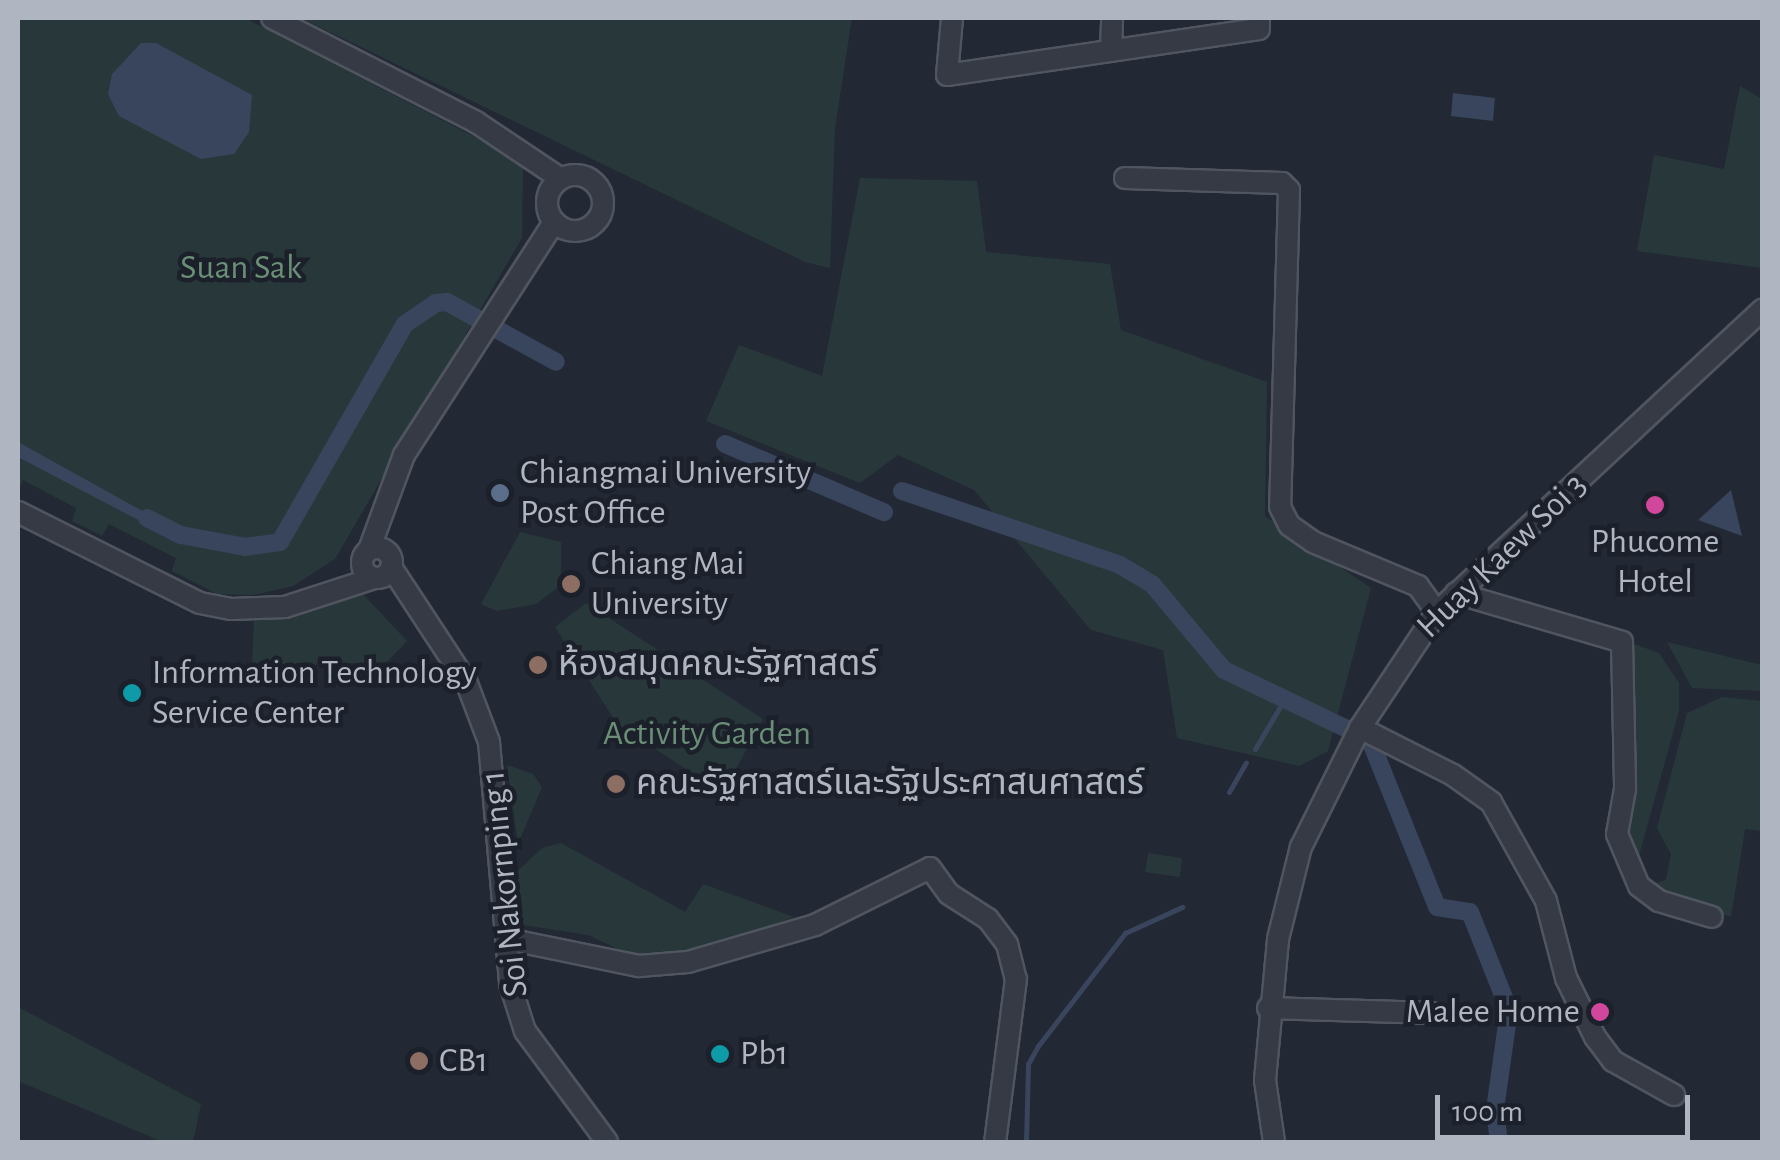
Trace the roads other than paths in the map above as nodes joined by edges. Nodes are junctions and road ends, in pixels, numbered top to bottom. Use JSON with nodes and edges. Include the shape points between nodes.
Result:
{"nodes":[{"id":1,"x":272,"y":18,"type":"edge"},
{"id":2,"x":952,"y":18,"type":"edge"},
{"id":3,"x":1112,"y":18,"type":"edge"},
{"id":4,"x":1259,"y":18,"type":"edge"},
{"id":5,"x":1111,"y":51,"type":"junction"},
{"id":6,"x":561,"y":178,"type":"junction"},
{"id":7,"x":1125,"y":178,"type":"dead end"},
{"id":8,"x":554,"y":222,"type":"junction"},
{"id":9,"x":1762,"y":310,"type":"edge"},
{"id":10,"x":393,"y":491,"type":"junction"},
{"id":11,"x":18,"y":512,"type":"edge"},
{"id":12,"x":366,"y":554,"type":"junction"},
{"id":13,"x":384,"y":570,"type":"junction"},
{"id":14,"x":1456,"y":593,"type":"junction"},
{"id":15,"x":305,"y":599,"type":"junction"},
{"id":16,"x":1437,"y":612,"type":"junction"},
{"id":17,"x":1355,"y":736,"type":"junction"},
{"id":18,"x":1712,"y":917,"type":"dead end"},
{"id":19,"x":506,"y":939,"type":"junction"},
{"id":20,"x":1268,"y":1008,"type":"junction"},
{"id":21,"x":1432,"y":1013,"type":"dead end"},
{"id":22,"x":1674,"y":1095,"type":"dead end"},
{"id":23,"x":607,"y":1142,"type":"edge"},
{"id":24,"x":995,"y":1142,"type":"edge"},
{"id":25,"x":1274,"y":1142,"type":"edge"}],
"edges":[{"from":1,"to":6,"type":"street","via":[[476,122]]},
{"from":2,"to":5,"type":"street","via":[[947,75]]},
{"from":3,"to":5,"type":"street"},
{"from":4,"to":5,"type":"street","via":[[1259,29]]},
{"from":6,"to":8,"type":"street","via":[[548,194]]},
{"from":6,"to":8,"type":"street","via":[[580,175],[596,182],[604,208],[583,230]]},
{"from":7,"to":16,"type":"street","via":[[1282,182],[1289,190],[1280,506],[1288,524],[1313,542],[1418,586]]},
{"from":8,"to":10,"type":"street","via":[[404,454]]},
{"from":9,"to":14,"type":"street","name":"Huay Kaew Soi 3"},
{"from":10,"to":12,"type":"street"},
{"from":10,"to":13,"type":"street"},
{"from":11,"to":15,"type":"street","via":[[200,603],[262,611]]},
{"from":12,"to":13,"type":"street","name":"Soi Nakornping 1","via":[[364,572]]},
{"from":12,"to":15,"type":"street"},
{"from":13,"to":15,"type":"street"},
{"from":13,"to":19,"type":"street","name":"Soi Nakornping 1","via":[[466,681],[489,742]]},
{"from":14,"to":16,"type":"street","name":"Huay Kaew Soi 3"},
{"from":14,"to":18,"type":"street","via":[[1622,642],[1625,789],[1617,834],[1639,886],[1658,901]]},
{"from":16,"to":17,"type":"street","name":"Huay Kaew Soi 3"},
{"from":17,"to":20,"type":"street","name":"Huay Kaew Soi 3","via":[[1301,848]]},
{"from":17,"to":22,"type":"street","via":[[1453,775],[1490,802],[1546,900],[1566,978],[1596,1037],[1613,1061]]},
{"from":19,"to":23,"type":"street","name":"Soi Nakornping 1","via":[[510,984],[525,1031]]},
{"from":19,"to":24,"type":"street","via":[[639,966],[688,962],[814,924],[930,868],[949,894],[988,919],[1007,944],[1016,979]]},
{"from":20,"to":21,"type":"street"},
{"from":20,"to":25,"type":"street","name":"Huay Kaew Soi 3","via":[[1265,1080]]}]}
